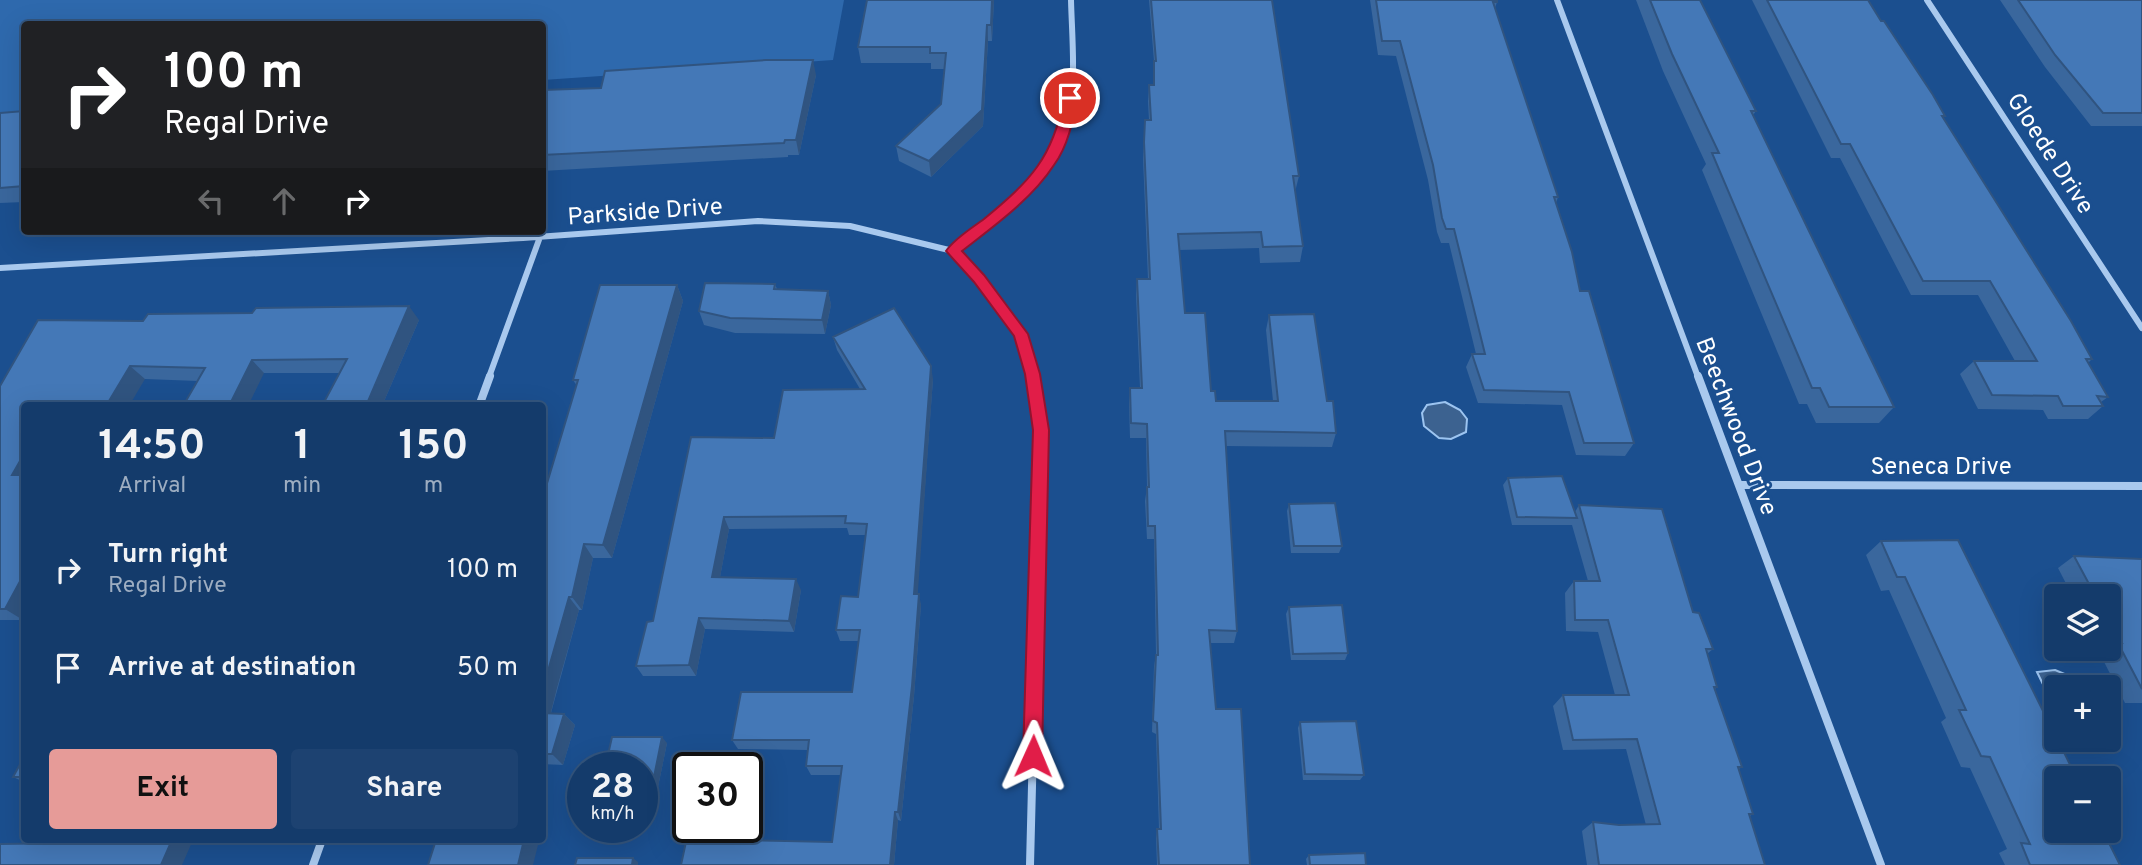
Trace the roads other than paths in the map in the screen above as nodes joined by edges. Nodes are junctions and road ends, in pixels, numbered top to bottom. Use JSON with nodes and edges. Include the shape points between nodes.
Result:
{"nodes":[{"id":1,"x":1071,"y":0,"type":"edge"},
{"id":2,"x":1557,"y":0,"type":"edge"},
{"id":3,"x":1927,"y":0,"type":"edge"},
{"id":4,"x":540,"y":237,"type":"junction"},
{"id":5,"x":953,"y":251,"type":"junction"},
{"id":6,"x":3,"y":268,"type":"edge"},
{"id":7,"x":0,"y":277,"type":"edge"},
{"id":8,"x":2142,"y":328,"type":"edge"},
{"id":9,"x":480,"y":402,"type":"edge"},
{"id":10,"x":1739,"y":485,"type":"junction"},
{"id":11,"x":2142,"y":486,"type":"edge"},
{"id":12,"x":321,"y":843,"type":"edge"},
{"id":13,"x":313,"y":865,"type":"edge"},
{"id":14,"x":1030,"y":865,"type":"edge"},
{"id":15,"x":1881,"y":865,"type":"edge"}],
"edges":[{"from":1,"to":5,"type":"street","via":[[1070,98],[1065,129],[1049,163],[1007,207]]},
{"from":2,"to":10,"type":"street","name":"Beechwood Drive"},
{"from":3,"to":8,"type":"street","name":"Gloede Drive"},
{"from":4,"to":5,"type":"street","name":"Parkside Drive","via":[[799,222],[900,235]]},
{"from":4,"to":6,"type":"street","name":"Parkside Drive"},
{"from":4,"to":9,"type":"street"},
{"from":5,"to":14,"type":"street","via":[[1021,334],[1041,430]]},
{"from":6,"to":7,"type":"street"},
{"from":10,"to":11,"type":"street","name":"Seneca Drive"},
{"from":10,"to":15,"type":"street","name":"Beechwood Drive"},
{"from":12,"to":13,"type":"street"}]}
